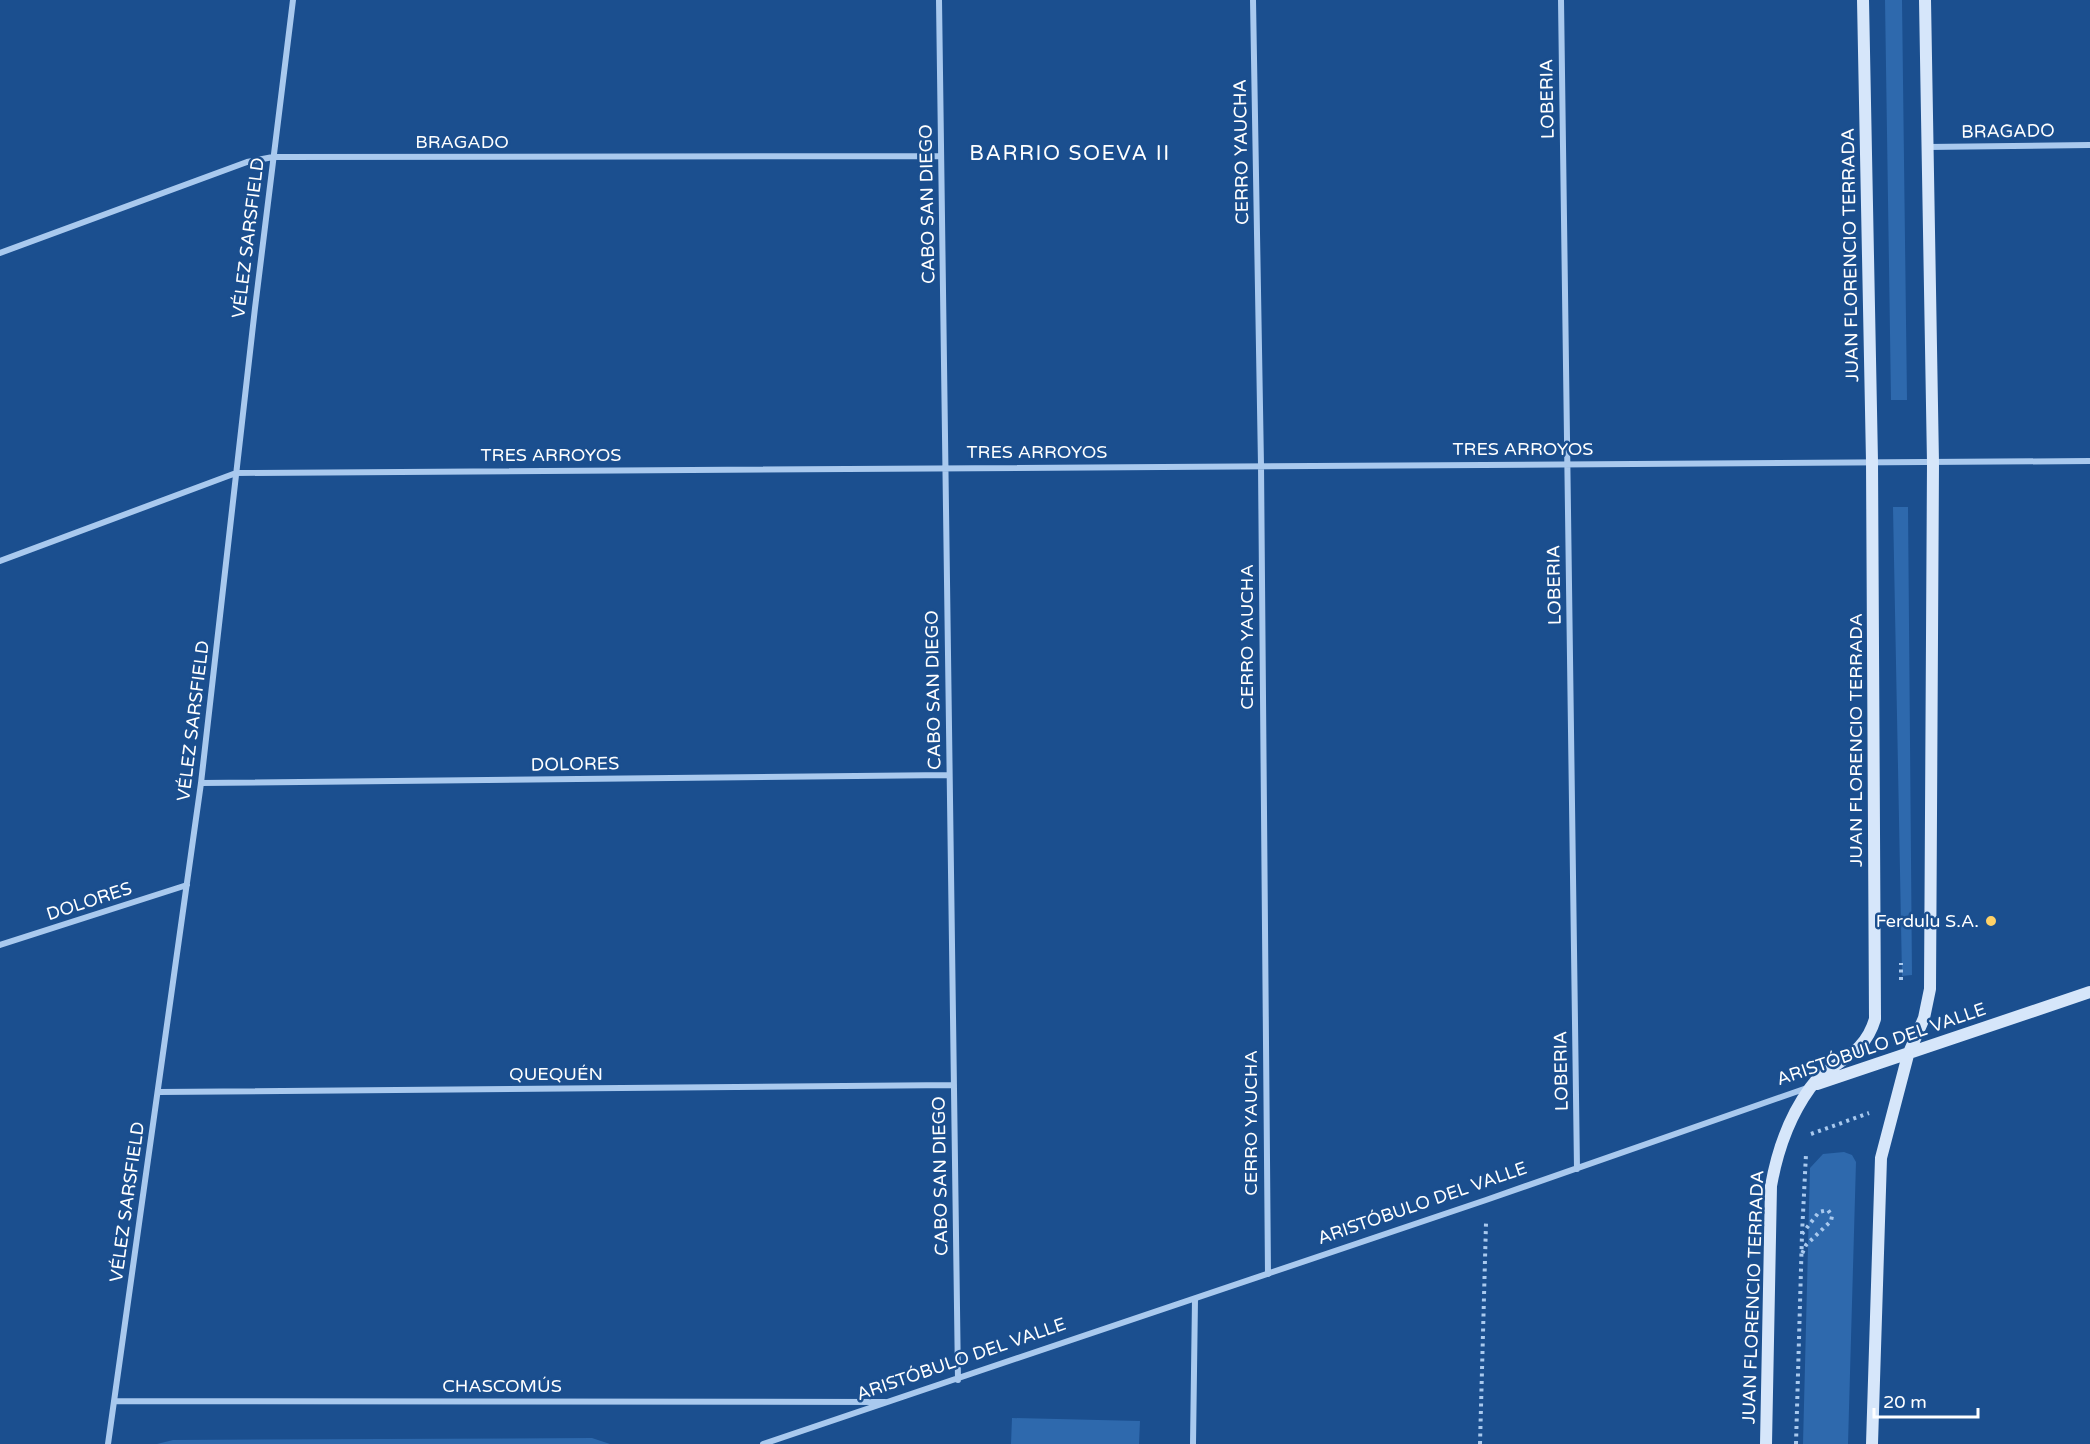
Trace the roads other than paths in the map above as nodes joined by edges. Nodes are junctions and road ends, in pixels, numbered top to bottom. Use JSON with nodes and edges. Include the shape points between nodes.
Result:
{"nodes":[{"id":1,"x":293,"y":0,"type":"edge"},
{"id":2,"x":939,"y":0,"type":"edge"},
{"id":3,"x":1253,"y":0,"type":"edge"},
{"id":4,"x":1561,"y":0,"type":"edge"},
{"id":5,"x":1863,"y":0,"type":"edge"},
{"id":6,"x":1925,"y":0,"type":"edge"},
{"id":7,"x":2090,"y":145,"type":"edge"},
{"id":8,"x":1927,"y":147,"type":"junction"},
{"id":9,"x":941,"y":156,"type":"junction"},
{"id":10,"x":273,"y":157,"type":"junction"},
{"id":11,"x":0,"y":253,"type":"edge"},
{"id":12,"x":1872,"y":461,"type":"junction"},
{"id":13,"x":2090,"y":461,"type":"edge"},
{"id":14,"x":1568,"y":463,"type":"junction"},
{"id":15,"x":1933,"y":463,"type":"junction"},
{"id":16,"x":1261,"y":465,"type":"junction"},
{"id":17,"x":945,"y":467,"type":"junction"},
{"id":18,"x":236,"y":473,"type":"junction"},
{"id":19,"x":0,"y":561,"type":"edge"},
{"id":20,"x":949,"y":775,"type":"junction"},
{"id":21,"x":201,"y":783,"type":"junction"},
{"id":22,"x":187,"y":885,"type":"junction"},
{"id":23,"x":0,"y":945,"type":"edge"},
{"id":24,"x":2090,"y":992,"type":"edge"},
{"id":25,"x":1908,"y":1055,"type":"junction"},
{"id":26,"x":954,"y":1086,"type":"junction"},
{"id":27,"x":1810,"y":1087,"type":"junction"},
{"id":28,"x":158,"y":1092,"type":"junction"},
{"id":29,"x":1577,"y":1169,"type":"junction"},
{"id":30,"x":1268,"y":1275,"type":"junction"},
{"id":31,"x":1196,"y":1299,"type":"junction"},
{"id":32,"x":958,"y":1380,"type":"junction"},
{"id":33,"x":114,"y":1401,"type":"junction"},
{"id":34,"x":891,"y":1402,"type":"junction"},
{"id":35,"x":108,"y":1444,"type":"edge"},
{"id":36,"x":763,"y":1444,"type":"edge"},
{"id":37,"x":1193,"y":1444,"type":"edge"},
{"id":38,"x":1766,"y":1444,"type":"edge"},
{"id":39,"x":1872,"y":1444,"type":"edge"}],
"edges":[{"from":1,"to":10,"type":"street","name":"VÉLEZ SARSFIELD"},
{"from":2,"to":9,"type":"street","name":"CABO SAN DIEGO"},
{"from":3,"to":16,"type":"street","name":"CERRO YAUCHA"},
{"from":4,"to":14,"type":"street","name":"LOBERIA"},
{"from":5,"to":12,"type":"street","name":"JUAN FLORENCIO TERRADA"},
{"from":6,"to":8,"type":"street"},
{"from":7,"to":8,"type":"street","name":"BRAGADO"},
{"from":8,"to":15,"type":"street"},
{"from":9,"to":10,"type":"street","name":"BRAGADO"},
{"from":9,"to":17,"type":"street","name":"CABO SAN DIEGO"},
{"from":10,"to":11,"type":"street","name":"BRAGADO","via":[[247,162]]},
{"from":10,"to":18,"type":"street","name":"VÉLEZ SARSFIELD"},
{"from":12,"to":14,"type":"street","name":"TRES ARROYOS"},
{"from":12,"to":15,"type":"street","name":"TRES ARROYOS"},
{"from":12,"to":27,"type":"street","name":"JUAN FLORENCIO TERRADA","via":[[1875,1019],[1871,1033],[1860,1047]]},
{"from":13,"to":15,"type":"street","name":"TRES ARROYOS"},
{"from":14,"to":16,"type":"street","name":"TRES ARROYOS"},
{"from":14,"to":29,"type":"street","name":"LOBERIA"},
{"from":15,"to":25,"type":"street","via":[[1930,989],[1924,1018]]},
{"from":16,"to":17,"type":"street","name":"TRES ARROYOS"},
{"from":16,"to":30,"type":"street","name":"CERRO YAUCHA"},
{"from":17,"to":18,"type":"street","name":"TRES ARROYOS"},
{"from":17,"to":20,"type":"street","name":"CABO SAN DIEGO"},
{"from":18,"to":19,"type":"street","name":"TRES ARROYOS"},
{"from":18,"to":21,"type":"street","name":"VÉLEZ SARSFIELD"},
{"from":20,"to":21,"type":"street","name":"DOLORES"},
{"from":20,"to":26,"type":"street","name":"CABO SAN DIEGO"},
{"from":21,"to":22,"type":"street","name":"VÉLEZ SARSFIELD"},
{"from":22,"to":23,"type":"street","name":"DOLORES"},
{"from":22,"to":28,"type":"street","name":"VÉLEZ SARSFIELD"},
{"from":24,"to":25,"type":"street","name":"ARISTÓBULO DEL VALLE"},
{"from":25,"to":27,"type":"street","name":"ARISTÓBULO DEL VALLE"},
{"from":25,"to":39,"type":"street","via":[[1881,1158]]},
{"from":26,"to":28,"type":"street","name":"QUEQUÉN"},
{"from":26,"to":32,"type":"street","name":"CABO SAN DIEGO"},
{"from":27,"to":29,"type":"street","name":"ARISTÓBULO DEL VALLE"},
{"from":27,"to":38,"type":"street","name":"JUAN FLORENCIO TERRADA","via":[[1782,1141],[1771,1186]]},
{"from":28,"to":33,"type":"street","name":"VÉLEZ SARSFIELD"},
{"from":29,"to":30,"type":"street","name":"ARISTÓBULO DEL VALLE"},
{"from":30,"to":31,"type":"street","name":"ARISTÓBULO DEL VALLE"},
{"from":31,"to":32,"type":"street","name":"ARISTÓBULO DEL VALLE"},
{"from":31,"to":37,"type":"street"},
{"from":32,"to":34,"type":"street","name":"ARISTÓBULO DEL VALLE"},
{"from":33,"to":34,"type":"street","name":"CHASCOMÚS"},
{"from":33,"to":35,"type":"street","name":"VÉLEZ SARSFIELD"},
{"from":34,"to":36,"type":"street","name":"ARISTÓBULO DEL VALLE"}]}
